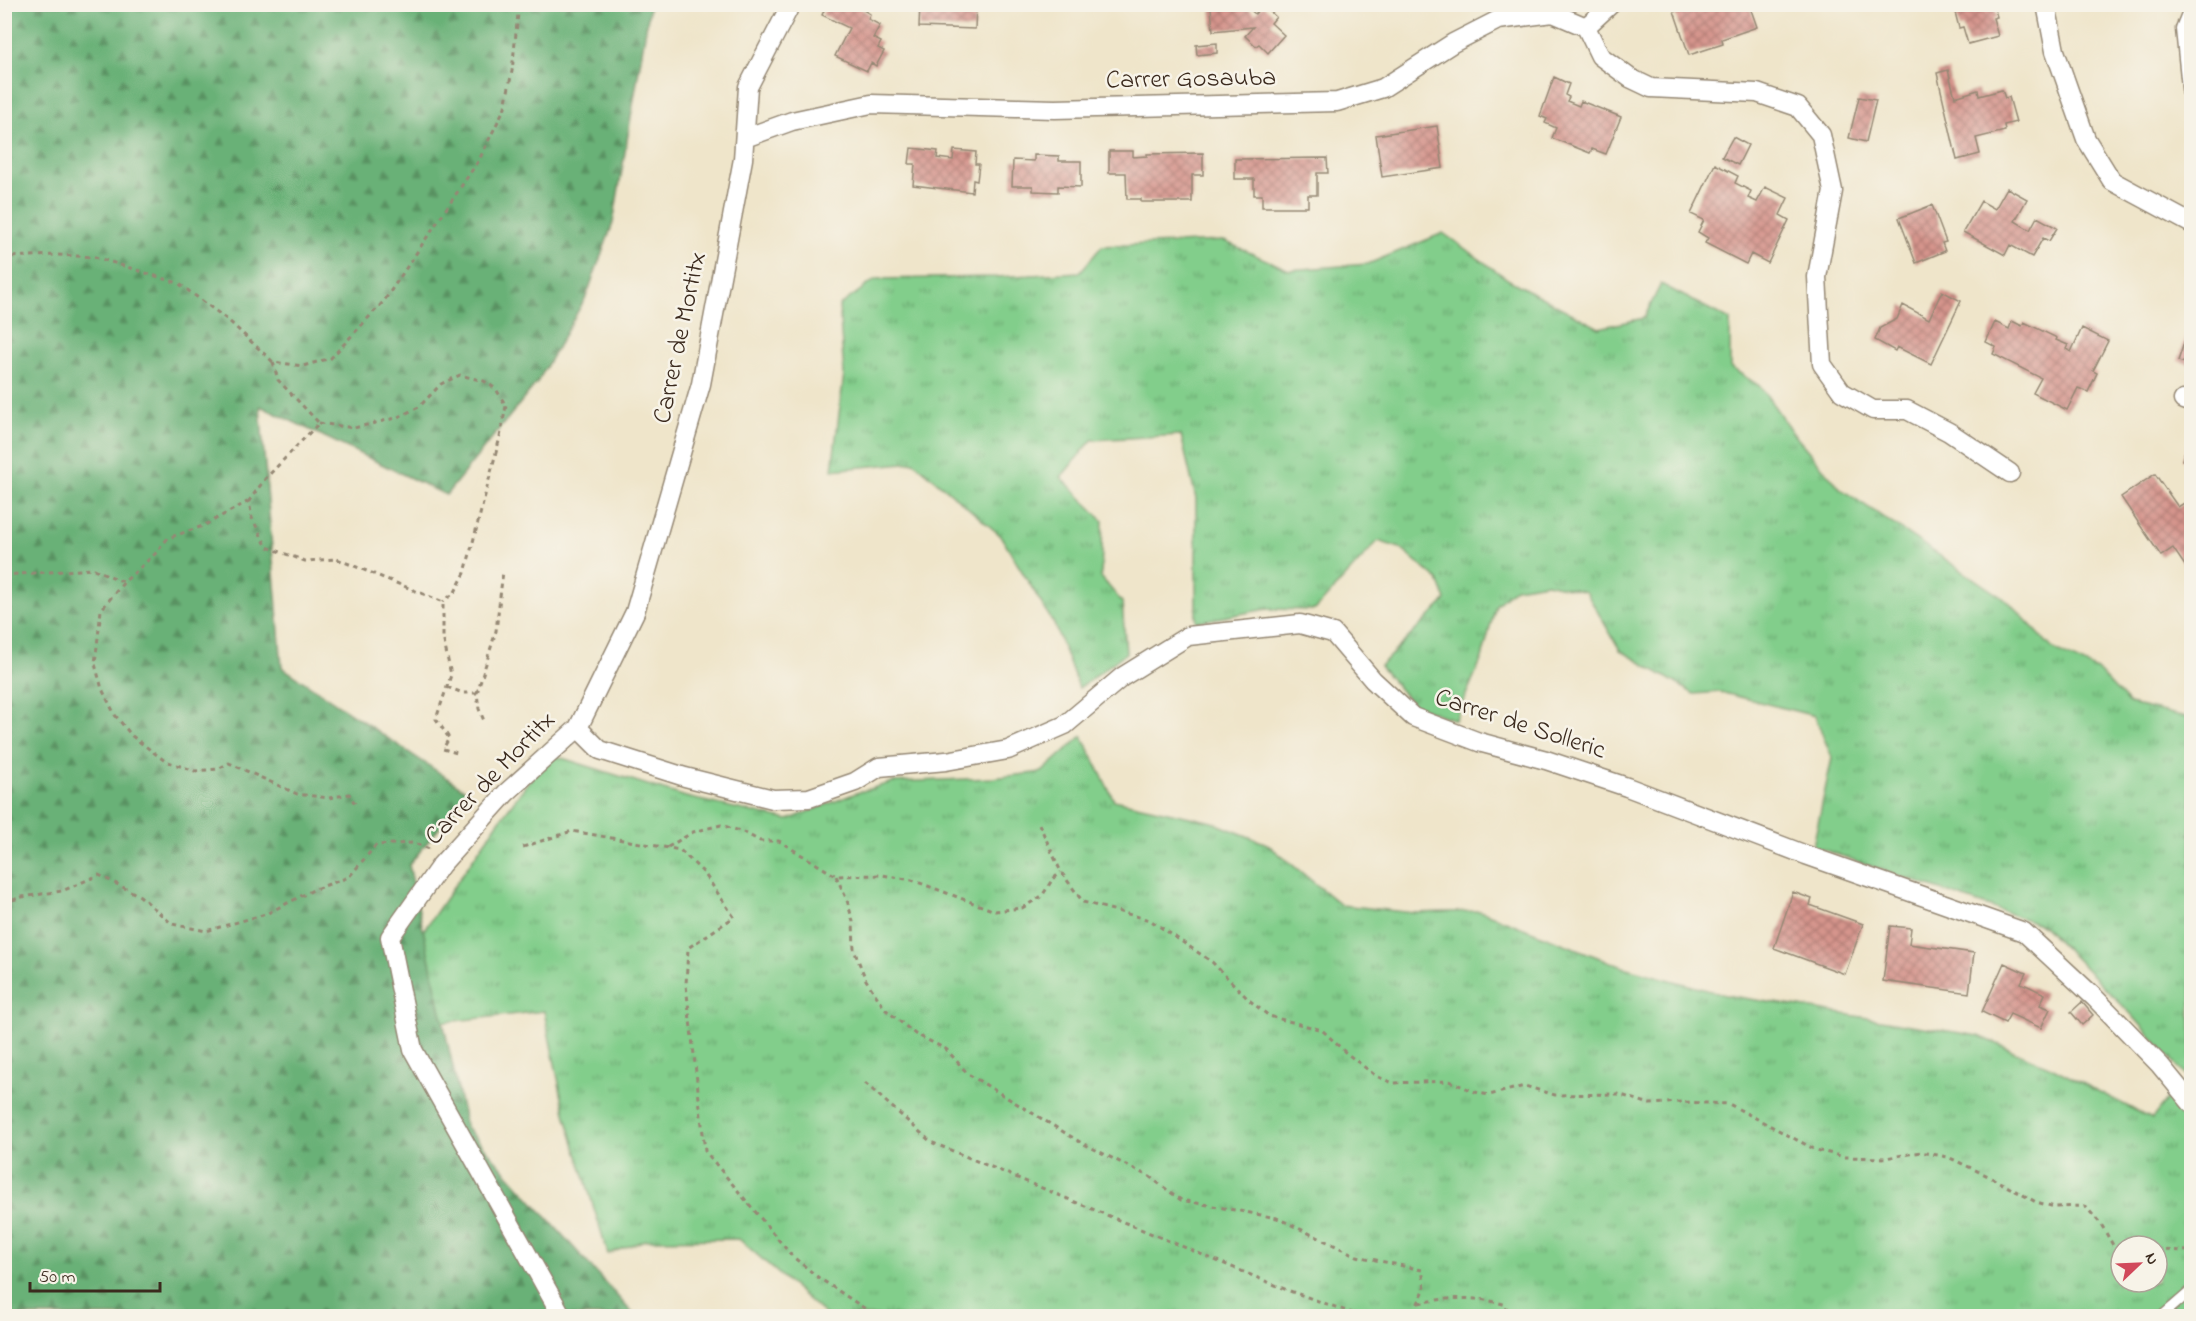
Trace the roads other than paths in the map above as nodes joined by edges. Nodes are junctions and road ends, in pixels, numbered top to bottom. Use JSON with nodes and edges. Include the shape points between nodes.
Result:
{"nodes":[{"id":1,"x":791,"y":4,"type":"edge"},
{"id":2,"x":1611,"y":4,"type":"edge"},
{"id":3,"x":2046,"y":4,"type":"edge"},
{"id":4,"x":2192,"y":12,"type":"edge"},
{"id":5,"x":1586,"y":27,"type":"junction"},
{"id":6,"x":2192,"y":97,"type":"edge"},
{"id":7,"x":745,"y":138,"type":"junction"},
{"id":8,"x":2192,"y":224,"type":"edge"},
{"id":9,"x":2010,"y":473,"type":"dead end"},
{"id":10,"x":578,"y":728,"type":"junction"},
{"id":11,"x":2192,"y":1104,"type":"edge"},
{"id":12,"x":2192,"y":1290,"type":"edge"},
{"id":13,"x":562,"y":1317,"type":"edge"},
{"id":14,"x":2163,"y":1317,"type":"edge"}],
"edges":[{"from":1,"to":7,"type":"street","name":"Carrer de Mortitx","via":[[748,87]]},
{"from":2,"to":5,"type":"street"},
{"from":3,"to":8,"type":"street","via":[[2055,51],[2086,139],[2112,181]]},
{"from":4,"to":6,"type":"street","via":[[2185,29]]},
{"from":5,"to":7,"type":"street","name":"Carrer Gosauba","via":[[1553,13],[1498,20],[1453,43],[1383,88],[1336,102],[1055,109],[871,104],[792,121]]},
{"from":5,"to":9,"type":"street","via":[[1600,56],[1651,88],[1757,93],[1798,107],[1821,135],[1833,191],[1817,277],[1822,363],[1842,392],[1873,410],[1907,410],[1949,432]]},
{"from":7,"to":10,"type":"street","name":"Carrer de Mortitx","via":[[701,384],[634,612]]},
{"from":10,"to":11,"type":"street","name":"Carrer de Solleric","via":[[600,750],[685,777],[773,799],[808,798],[855,782],[879,767],[1008,750],[1065,725],[1122,676],[1188,636],[1300,624],[1333,633],[1373,680],[1413,717],[1479,742],[1627,787],[2024,932],[2103,1006]]},
{"from":10,"to":13,"type":"street","name":"Carrer de Mortitx","via":[[506,793],[449,857],[390,937],[413,1050]]},
{"from":12,"to":14,"type":"lane"}]}
